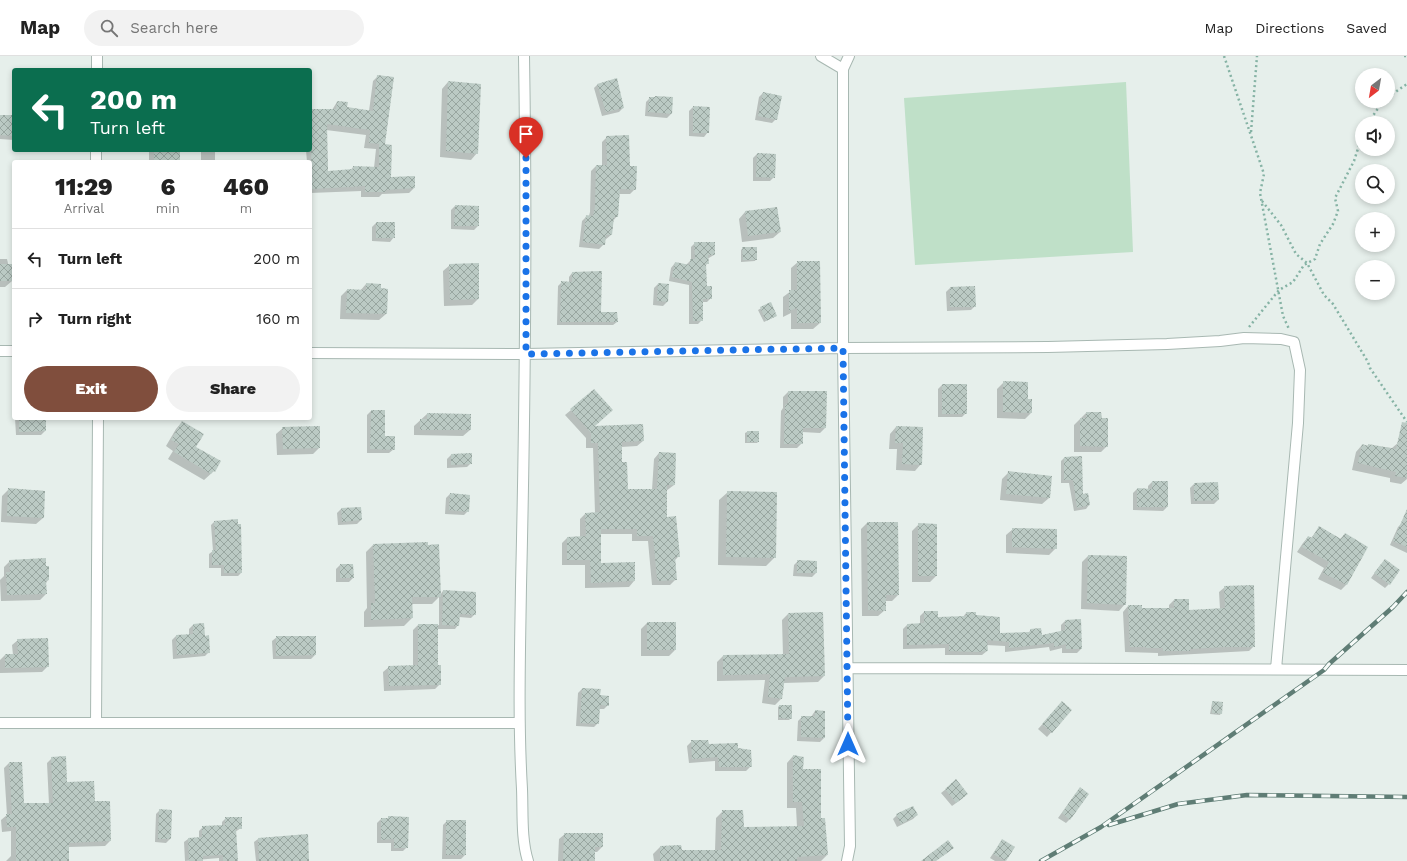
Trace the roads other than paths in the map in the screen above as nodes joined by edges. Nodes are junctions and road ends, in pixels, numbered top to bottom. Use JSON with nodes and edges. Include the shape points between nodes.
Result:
{"nodes":[{"id":1,"x":97,"y":56,"type":"edge"},
{"id":2,"x":524,"y":56,"type":"edge"},
{"id":3,"x":821,"y":56,"type":"edge"},
{"id":4,"x":849,"y":56,"type":"edge"},
{"id":5,"x":97,"y":68,"type":"edge"},
{"id":6,"x":843,"y":69,"type":"junction"},
{"id":7,"x":843,"y":348,"type":"junction"},
{"id":8,"x":0,"y":351,"type":"edge"},
{"id":9,"x":12,"y":351,"type":"edge"},
{"id":10,"x":312,"y":352,"type":"edge"},
{"id":11,"x":526,"y":354,"type":"junction"},
{"id":12,"x":98,"y":420,"type":"edge"},
{"id":13,"x":848,"y":668,"type":"junction"},
{"id":14,"x":1276,"y":669,"type":"junction"},
{"id":15,"x":1407,"y":670,"type":"edge"},
{"id":16,"x":0,"y":723,"type":"edge"},
{"id":17,"x":96,"y":723,"type":"junction"},
{"id":18,"x":518,"y":723,"type":"junction"},
{"id":19,"x":528,"y":861,"type":"edge"},
{"id":20,"x":847,"y":861,"type":"edge"}],
"edges":[{"from":1,"to":5,"type":"street"},
{"from":2,"to":11,"type":"street"},
{"from":3,"to":6,"type":"street"},
{"from":4,"to":6,"type":"street"},
{"from":6,"to":7,"type":"street"},
{"from":7,"to":11,"type":"street"},
{"from":7,"to":13,"type":"street"},
{"from":7,"to":14,"type":"street","via":[[1135,345],[1244,338],[1294,342],[1300,370],[1298,424]]},
{"from":8,"to":9,"type":"street"},
{"from":10,"to":11,"type":"street"},
{"from":11,"to":18,"type":"street"},
{"from":12,"to":17,"type":"street"},
{"from":13,"to":14,"type":"street"},
{"from":13,"to":20,"type":"street","via":[[850,846]]},
{"from":14,"to":15,"type":"street"},
{"from":16,"to":17,"type":"street"},
{"from":17,"to":18,"type":"street"},
{"from":18,"to":19,"type":"street"}]}
